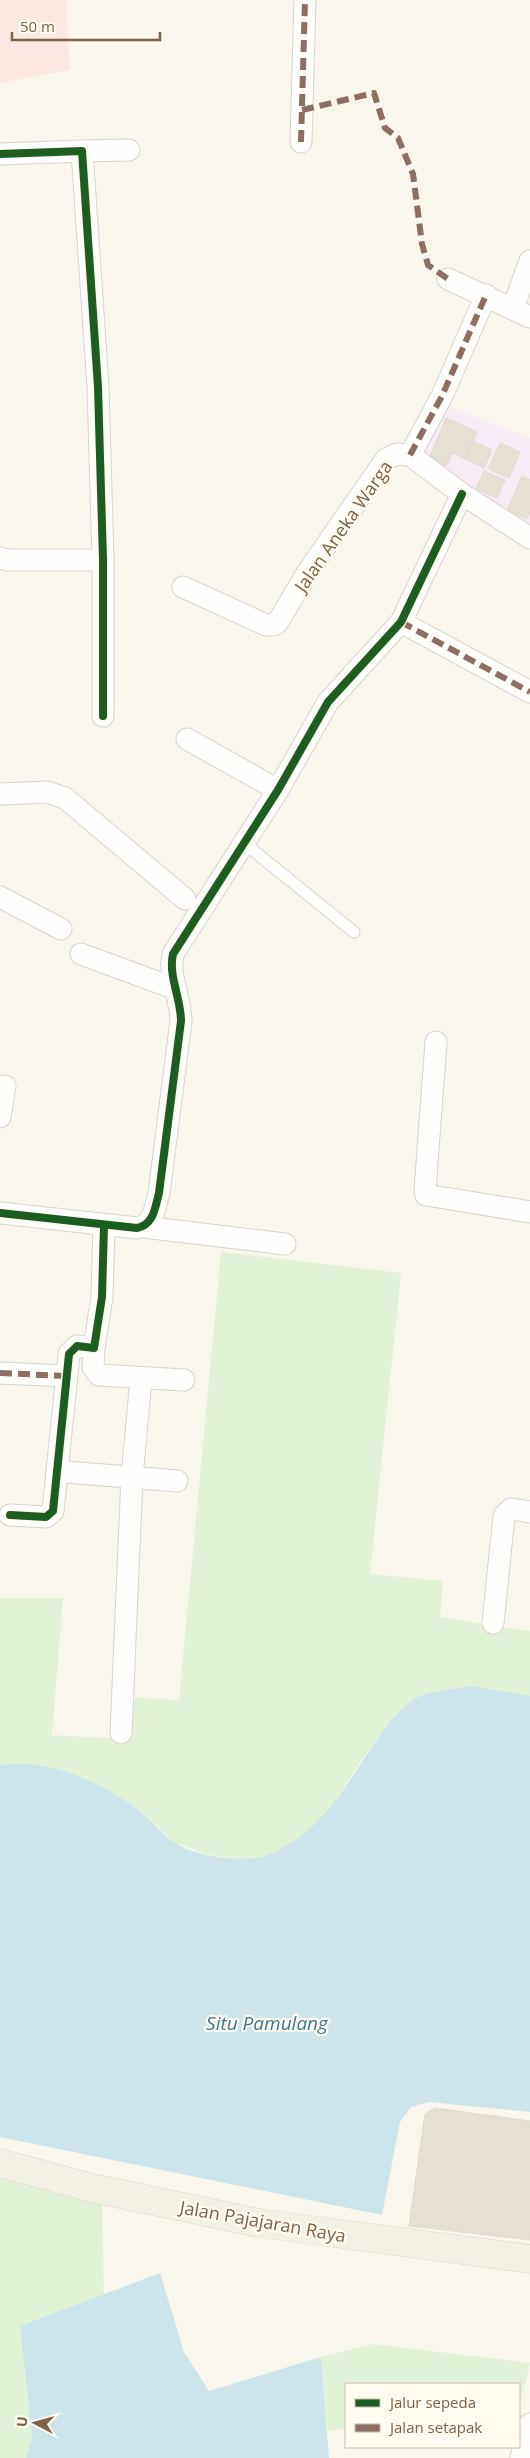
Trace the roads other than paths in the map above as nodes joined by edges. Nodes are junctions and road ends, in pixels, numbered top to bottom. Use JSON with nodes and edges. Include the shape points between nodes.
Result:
{"nodes":[{"id":1,"x":305,"y":0,"type":"edge"},
{"id":2,"x":301,"y":142,"type":"dead end"},
{"id":3,"x":129,"y":150,"type":"dead end"},
{"id":4,"x":82,"y":151,"type":"junction"},
{"id":5,"x":0,"y":154,"type":"edge"},
{"id":6,"x":530,"y":260,"type":"edge"},
{"id":7,"x":448,"y":278,"type":"dead end"},
{"id":8,"x":486,"y":295,"type":"junction"},
{"id":9,"x":522,"y":313,"type":"edge"},
{"id":10,"x":410,"y":455,"type":"junction"},
{"id":11,"x":462,"y":494,"type":"junction"},
{"id":12,"x":530,"y":538,"type":"edge"},
{"id":13,"x":103,"y":560,"type":"junction"},
{"id":14,"x":3,"y":561,"type":"edge"},
{"id":15,"x":183,"y":587,"type":"dead end"},
{"id":16,"x":401,"y":622,"type":"junction"},
{"id":17,"x":530,"y":692,"type":"edge"},
{"id":18,"x":103,"y":716,"type":"dead end"},
{"id":19,"x":187,"y":739,"type":"dead end"},
{"id":20,"x":278,"y":790,"type":"junction"},
{"id":21,"x":0,"y":794,"type":"edge"},
{"id":22,"x":244,"y":843,"type":"junction"},
{"id":23,"x":0,"y":897,"type":"edge"},
{"id":24,"x":185,"y":899,"type":"dead end"},
{"id":25,"x":61,"y":929,"type":"dead end"},
{"id":26,"x":354,"y":932,"type":"dead end"},
{"id":27,"x":81,"y":954,"type":"dead end"},
{"id":28,"x":176,"y":989,"type":"junction"},
{"id":29,"x":436,"y":1042,"type":"dead end"},
{"id":30,"x":5,"y":1086,"type":"dead end"},
{"id":31,"x":0,"y":1117,"type":"edge"},
{"id":32,"x":530,"y":1212,"type":"edge"},
{"id":33,"x":0,"y":1213,"type":"edge"},
{"id":34,"x":104,"y":1225,"type":"junction"},
{"id":35,"x":144,"y":1226,"type":"junction"},
{"id":36,"x":285,"y":1244,"type":"dead end"},
{"id":37,"x":94,"y":1348,"type":"junction"},
{"id":38,"x":0,"y":1373,"type":"edge"},
{"id":39,"x":66,"y":1376,"type":"junction"},
{"id":40,"x":141,"y":1379,"type":"junction"},
{"id":41,"x":184,"y":1380,"type":"dead end"},
{"id":42,"x":66,"y":1472,"type":"dead end"},
{"id":43,"x":132,"y":1478,"type":"junction"},
{"id":44,"x":177,"y":1481,"type":"dead end"},
{"id":45,"x":530,"y":1512,"type":"edge"},
{"id":46,"x":10,"y":1515,"type":"dead end"},
{"id":47,"x":493,"y":1623,"type":"dead end"},
{"id":48,"x":121,"y":1733,"type":"dead end"},
{"id":49,"x":0,"y":2163,"type":"edge"},
{"id":50,"x":530,"y":2259,"type":"edge"},
{"id":51,"x":530,"y":2424,"type":"edge"},
{"id":52,"x":521,"y":2458,"type":"edge"}],
"edges":[{"from":1,"to":2,"type":"street"},
{"from":3,"to":4,"type":"street"},
{"from":4,"to":5,"type":"street"},
{"from":4,"to":13,"type":"street","via":[[98,387]]},
{"from":6,"to":9,"type":"street"},
{"from":7,"to":8,"type":"street"},
{"from":8,"to":9,"type":"street"},
{"from":8,"to":10,"type":"street","via":[[442,396]]},
{"from":10,"to":11,"type":"street","name":"Jalan Aneka Warga"},
{"from":10,"to":15,"type":"street","name":"Jalan Aneka Warga","via":[[397,454],[386,459],[274,625],[266,625]]},
{"from":11,"to":12,"type":"street","name":"Jalan Aneka Warga"},
{"from":11,"to":16,"type":"street"},
{"from":13,"to":14,"type":"street"},
{"from":13,"to":18,"type":"street"},
{"from":16,"to":17,"type":"street"},
{"from":16,"to":20,"type":"street","via":[[328,702]]},
{"from":19,"to":20,"type":"street"},
{"from":20,"to":22,"type":"street"},
{"from":21,"to":24,"type":"street","via":[[47,792],[65,798]]},
{"from":22,"to":26,"type":"lane"},
{"from":22,"to":28,"type":"street","via":[[173,954]]},
{"from":23,"to":25,"type":"street"},
{"from":27,"to":28,"type":"street"},
{"from":28,"to":35,"type":"street","via":[[181,1021],[159,1193],[151,1219]]},
{"from":29,"to":32,"type":"street","via":[[426,1195]]},
{"from":30,"to":31,"type":"street"},
{"from":33,"to":34,"type":"street"},
{"from":34,"to":35,"type":"street"},
{"from":34,"to":37,"type":"street","via":[[102,1297]]},
{"from":35,"to":36,"type":"street"},
{"from":37,"to":39,"type":"street","via":[[77,1346],[73,1349],[69,1354]]},
{"from":37,"to":40,"type":"street","via":[[93,1367],[99,1375]]},
{"from":38,"to":39,"type":"street"},
{"from":39,"to":46,"type":"street","via":[[53,1510],[46,1517]]},
{"from":40,"to":41,"type":"street"},
{"from":40,"to":43,"type":"street"},
{"from":42,"to":43,"type":"street"},
{"from":43,"to":44,"type":"street"},
{"from":43,"to":48,"type":"street"},
{"from":45,"to":47,"type":"street","via":[[511,1509],[504,1516]]},
{"from":49,"to":50,"type":"main road","name":"Jalan Pajajaran Raya","via":[[92,2188],[259,2223]]},
{"from":51,"to":52,"type":"street"}]}
